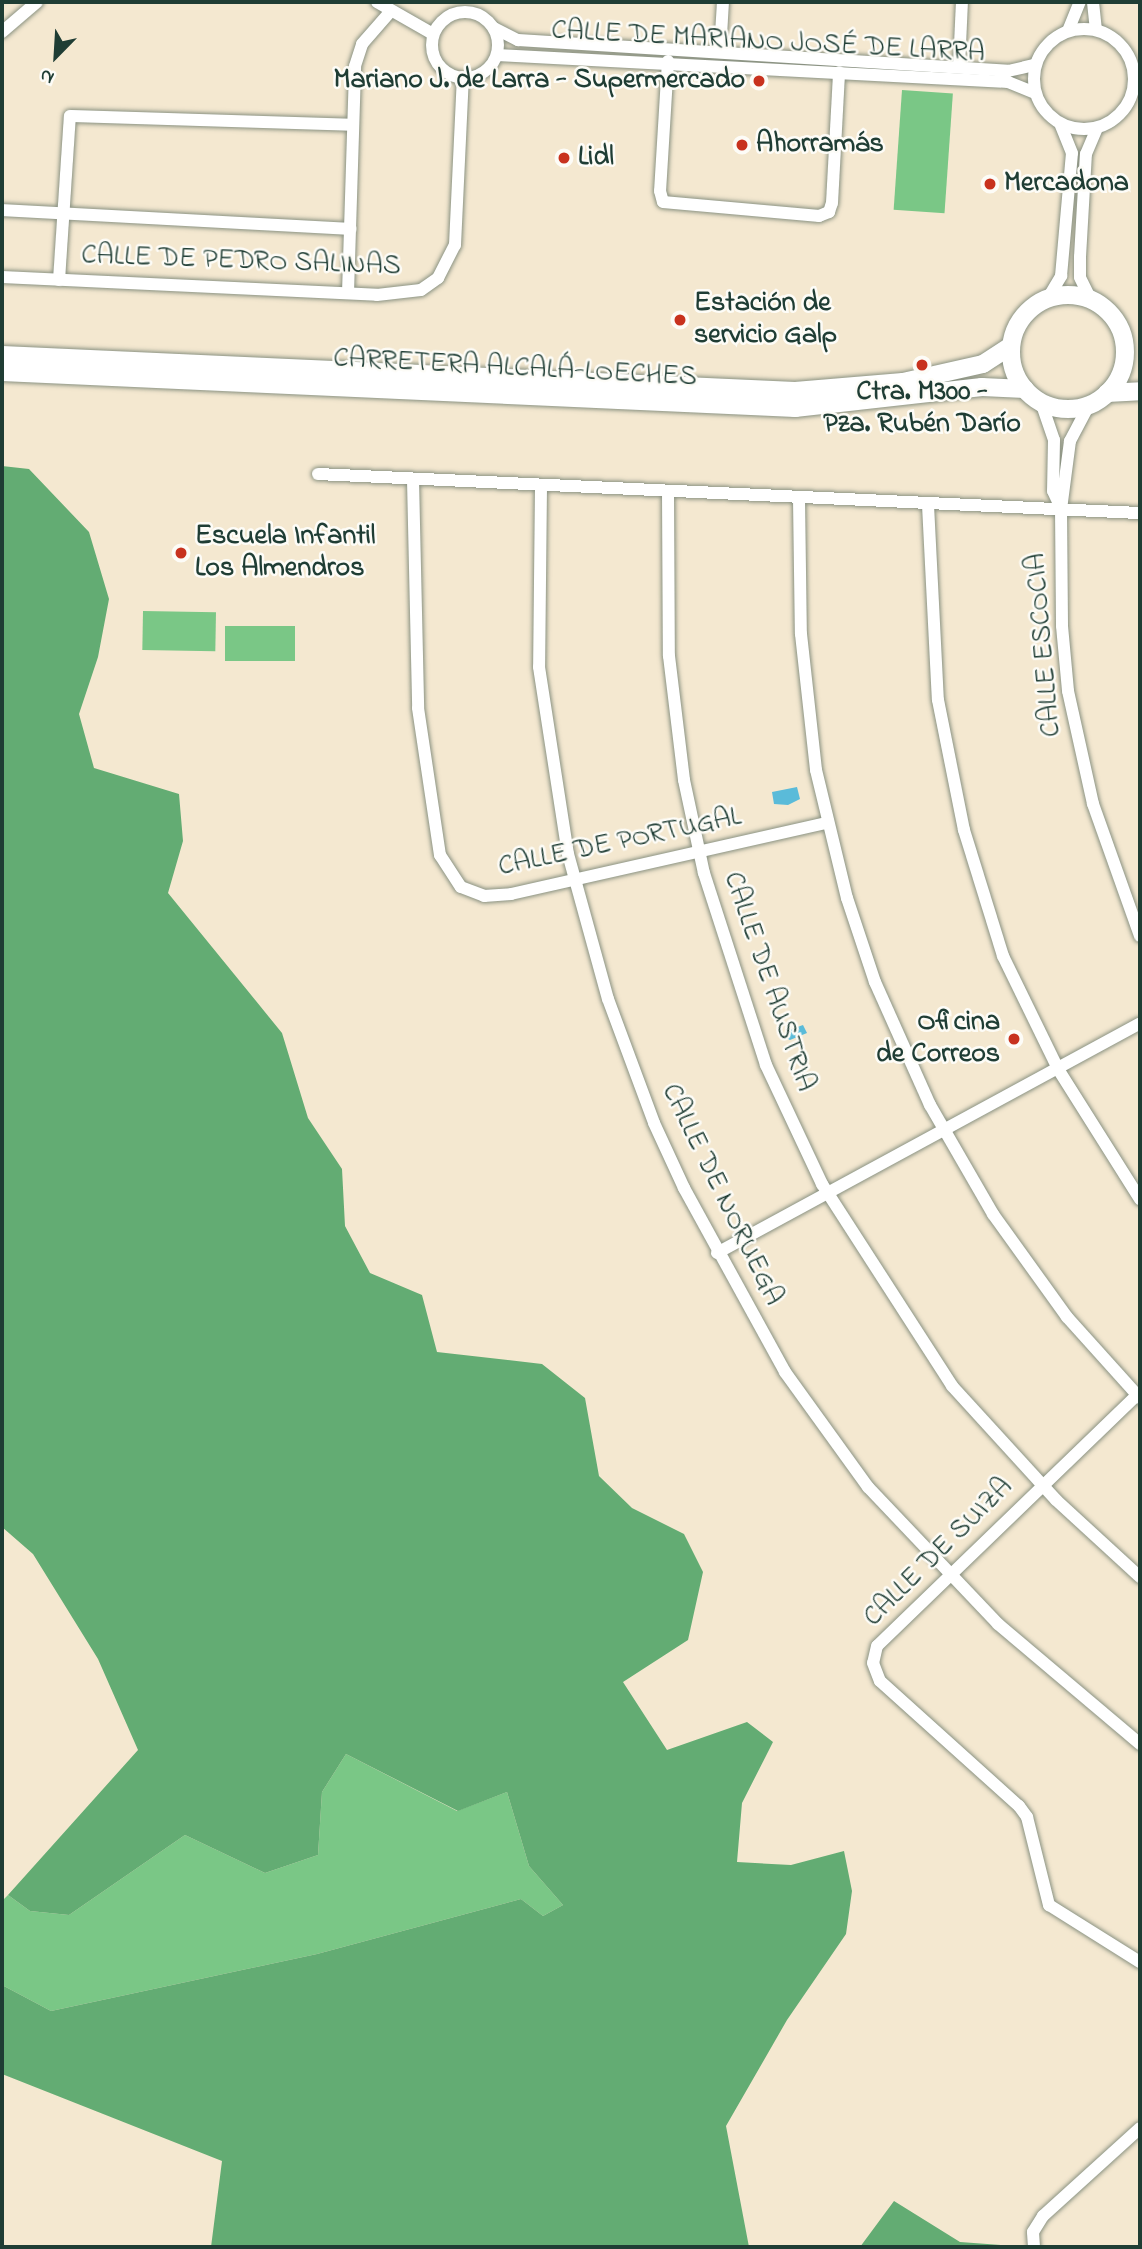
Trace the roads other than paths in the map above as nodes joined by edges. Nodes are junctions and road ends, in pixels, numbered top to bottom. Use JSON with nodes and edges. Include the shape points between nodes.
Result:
{"nodes":[{"id":1,"x":37,"y":2,"type":"edge"},
{"id":2,"x":377,"y":2,"type":"edge"},
{"id":3,"x":459,"y":2,"type":"edge"},
{"id":4,"x":474,"y":2,"type":"edge"},
{"id":5,"x":723,"y":2,"type":"edge"},
{"id":6,"x":962,"y":2,"type":"edge"},
{"id":7,"x":1080,"y":2,"type":"edge"},
{"id":8,"x":1093,"y":2,"type":"edge"},
{"id":9,"x":390,"y":12,"type":"junction"},
{"id":10,"x":453,"y":15,"type":"junction"},
{"id":11,"x":483,"y":16,"type":"junction"},
{"id":12,"x":494,"y":28,"type":"junction"},
{"id":13,"x":1096,"y":30,"type":"junction"},
{"id":14,"x":1068,"y":31,"type":"junction"},
{"id":15,"x":2,"y":32,"type":"edge"},
{"id":16,"x":433,"y":34,"type":"junction"},
{"id":17,"x":720,"y":52,"type":"junction"},
{"id":18,"x":497,"y":55,"type":"junction"},
{"id":19,"x":668,"y":61,"type":"junction"},
{"id":20,"x":1035,"y":65,"type":"junction"},
{"id":21,"x":959,"y":67,"type":"junction"},
{"id":22,"x":1137,"y":71,"type":"edge"},
{"id":23,"x":839,"y":72,"type":"junction"},
{"id":24,"x":463,"y":78,"type":"junction"},
{"id":25,"x":1137,"y":91,"type":"edge"},
{"id":26,"x":1035,"y":93,"type":"junction"},
{"id":27,"x":1060,"y":124,"type":"junction"},
{"id":28,"x":353,"y":125,"type":"junction"},
{"id":29,"x":1097,"y":128,"type":"junction"},
{"id":30,"x":2,"y":210,"type":"edge"},
{"id":31,"x":63,"y":214,"type":"junction"},
{"id":32,"x":350,"y":229,"type":"junction"},
{"id":33,"x":2,"y":277,"type":"edge"},
{"id":34,"x":59,"y":280,"type":"junction"},
{"id":35,"x":348,"y":293,"type":"junction"},
{"id":36,"x":1048,"y":299,"type":"junction"},
{"id":37,"x":1091,"y":300,"type":"junction"},
{"id":38,"x":1011,"y":346,"type":"junction"},
{"id":39,"x":1125,"y":351,"type":"junction"},
{"id":40,"x":2,"y":355,"type":"edge"},
{"id":41,"x":1140,"y":368,"type":"edge"},
{"id":42,"x":2,"y":372,"type":"edge"},
{"id":43,"x":1025,"y":389,"type":"junction"},
{"id":44,"x":1140,"y":391,"type":"edge"},
{"id":45,"x":1107,"y":393,"type":"junction"},
{"id":46,"x":1041,"y":402,"type":"junction"},
{"id":47,"x":1089,"y":405,"type":"junction"},
{"id":48,"x":318,"y":474,"type":"dead end"},
{"id":49,"x":412,"y":480,"type":"junction"},
{"id":50,"x":541,"y":486,"type":"junction"},
{"id":51,"x":668,"y":492,"type":"junction"},
{"id":52,"x":799,"y":499,"type":"junction"},
{"id":53,"x":928,"y":505,"type":"junction"},
{"id":54,"x":1061,"y":509,"type":"junction"},
{"id":55,"x":1140,"y":513,"type":"edge"},
{"id":56,"x":827,"y":823,"type":"junction"},
{"id":57,"x":698,"y":850,"type":"junction"},
{"id":58,"x":575,"y":880,"type":"junction"},
{"id":59,"x":1140,"y":936,"type":"edge"},
{"id":60,"x":1140,"y":1023,"type":"edge"},
{"id":61,"x":1058,"y":1069,"type":"junction"},
{"id":62,"x":944,"y":1131,"type":"junction"},
{"id":63,"x":828,"y":1194,"type":"junction"},
{"id":64,"x":1140,"y":1199,"type":"edge"},
{"id":65,"x":717,"y":1253,"type":"junction"},
{"id":66,"x":1139,"y":1396,"type":"edge"},
{"id":67,"x":1042,"y":1485,"type":"junction"},
{"id":68,"x":949,"y":1575,"type":"junction"},
{"id":69,"x":1140,"y":1577,"type":"edge"},
{"id":70,"x":1140,"y":1744,"type":"edge"},
{"id":71,"x":1140,"y":1962,"type":"edge"},
{"id":72,"x":1140,"y":2128,"type":"edge"},
{"id":73,"x":1034,"y":2247,"type":"edge"}],
"edges":[{"from":1,"to":15,"type":"street"},
{"from":2,"to":9,"type":"street"},
{"from":3,"to":10,"type":"street"},
{"from":4,"to":11,"type":"street"},
{"from":5,"to":17,"type":"street"},
{"from":6,"to":21,"type":"street"},
{"from":7,"to":14,"type":"street"},
{"from":8,"to":13,"type":"street"},
{"from":9,"to":16,"type":"street"},
{"from":9,"to":28,"type":"street","via":[[372,30],[357,57]]},
{"from":10,"to":11,"type":"street"},
{"from":10,"to":16,"type":"street","via":[[442,20]]},
{"from":11,"to":12,"type":"street"},
{"from":12,"to":17,"type":"street","name":"CALLE DE MARIANO JOSÉ DE LARRA","via":[[518,40]]},
{"from":12,"to":18,"type":"street"},
{"from":13,"to":14,"type":"street"},
{"from":13,"to":22,"type":"street","via":[[1121,44]]},
{"from":14,"to":20,"type":"street","via":[[1054,38]]},
{"from":16,"to":24,"type":"street","via":[[432,50],[438,64]]},
{"from":17,"to":21,"type":"street","name":"CALLE DE MARIANO JOSÉ DE LARRA"},
{"from":18,"to":19,"type":"street","name":"CALLE DE MARIANO JOSÉ DE LARRA"},
{"from":18,"to":24,"type":"street","via":[[489,68]]},
{"from":19,"to":23,"type":"street","name":"CALLE DE MARIANO JOSÉ DE LARRA"},
{"from":19,"to":23,"type":"street","via":[[663,202],[806,215],[829,212],[832,203]]},
{"from":20,"to":21,"type":"street","name":"CALLE DE MARIANO JOSÉ DE LARRA","via":[[1021,71]]},
{"from":20,"to":26,"type":"street"},
{"from":22,"to":25,"type":"street"},
{"from":23,"to":26,"type":"street","name":"CALLE DE MARIANO JOSÉ DE LARRA","via":[[1008,82]]},
{"from":24,"to":35,"type":"street","name":"CALLE DE PEDRO SALINAS","via":[[455,245],[448,264],[421,290],[402,295]]},
{"from":25,"to":29,"type":"street","via":[[1119,115]]},
{"from":26,"to":27,"type":"street","via":[[1049,116]]},
{"from":27,"to":29,"type":"street"},
{"from":27,"to":36,"type":"street","via":[[1072,153],[1061,276]]},
{"from":28,"to":31,"type":"street","via":[[70,116]]},
{"from":28,"to":32,"type":"street"},
{"from":29,"to":37,"type":"street","via":[[1086,154],[1080,267]]},
{"from":30,"to":31,"type":"street"},
{"from":31,"to":32,"type":"street"},
{"from":31,"to":34,"type":"street"},
{"from":32,"to":35,"type":"street"},
{"from":33,"to":34,"type":"street","name":"CALLE DE PEDRO SALINAS"},
{"from":34,"to":35,"type":"street","name":"CALLE DE PEDRO SALINAS"},
{"from":36,"to":37,"type":"main road","via":[[1070,296]]},
{"from":36,"to":38,"type":"main road","via":[[1023,317]]},
{"from":37,"to":39,"type":"main road","via":[[1115,321]]},
{"from":38,"to":40,"type":"main road","name":"CARRETERA ALCALÁ-LOECHES","via":[[983,363],[903,382],[795,391]]},
{"from":38,"to":43,"type":"main road","via":[[1016,376]]},
{"from":39,"to":41,"type":"main road"},
{"from":39,"to":45,"type":"main road","via":[[1123,366]]},
{"from":42,"to":43,"type":"main road","name":"CARRETERA ALCALÁ-LOECHES","via":[[795,408],[982,387]]},
{"from":43,"to":46,"type":"main road"},
{"from":44,"to":45,"type":"main road"},
{"from":45,"to":47,"type":"main road"},
{"from":46,"to":47,"type":"main road","via":[[1072,409]]},
{"from":46,"to":54,"type":"street","name":"CALLE ESCOCIA","via":[[1054,440],[1053,491]]},
{"from":47,"to":54,"type":"street","name":"CALLE ESCOCIA","via":[[1070,441]]},
{"from":48,"to":49,"type":"street"},
{"from":49,"to":50,"type":"street"},
{"from":49,"to":58,"type":"street","name":"CALLE DE PORTUGAL","via":[[417,693],[444,867],[461,887],[484,896]]},
{"from":50,"to":51,"type":"street"},
{"from":50,"to":58,"type":"street","name":"CALLE DE NORUEGA","via":[[539,667],[551,761]]},
{"from":51,"to":52,"type":"street"},
{"from":51,"to":57,"type":"street","name":"CALLE DE AUSTRIA","via":[[670,656],[684,780]]},
{"from":52,"to":53,"type":"street"},
{"from":52,"to":56,"type":"street","via":[[801,634],[816,771]]},
{"from":53,"to":54,"type":"street"},
{"from":53,"to":61,"type":"street","via":[[938,700],[964,830],[1003,956]]},
{"from":54,"to":55,"type":"street"},
{"from":54,"to":59,"type":"street","name":"CALLE ESCOCIA","via":[[1062,625],[1070,703],[1107,851]]},
{"from":56,"to":57,"type":"street","name":"CALLE DE PORTUGAL"},
{"from":56,"to":62,"type":"street","via":[[875,982]]},
{"from":57,"to":58,"type":"street","name":"CALLE DE PORTUGAL"},
{"from":57,"to":63,"type":"street","name":"CALLE DE AUSTRIA","via":[[766,1065]]},
{"from":58,"to":65,"type":"street","name":"CALLE DE NORUEGA","via":[[608,999],[654,1123]]},
{"from":60,"to":61,"type":"street"},
{"from":61,"to":62,"type":"street"},
{"from":61,"to":64,"type":"street"},
{"from":62,"to":63,"type":"street"},
{"from":62,"to":66,"type":"street","via":[[1035,1275]]},
{"from":63,"to":65,"type":"street"},
{"from":63,"to":67,"type":"street","name":"CALLE DE AUSTRIA","via":[[952,1386]]},
{"from":65,"to":68,"type":"street","name":"CALLE DE NORUEGA","via":[[824,1429],[868,1487]]},
{"from":66,"to":67,"type":"street","name":"CALLE DE SUIZA"},
{"from":67,"to":68,"type":"street","name":"CALLE DE SUIZA"},
{"from":67,"to":69,"type":"street","name":"CALLE DE AUSTRIA"},
{"from":68,"to":70,"type":"street","name":"CALLE DE NORUEGA","via":[[1007,1632]]},
{"from":68,"to":71,"type":"street","name":"CALLE DE SUIZA","via":[[877,1646],[874,1672],[1019,1806],[1027,1817],[1049,1905]]},
{"from":72,"to":73,"type":"street","via":[[1043,2216],[1033,2232]]}]}
